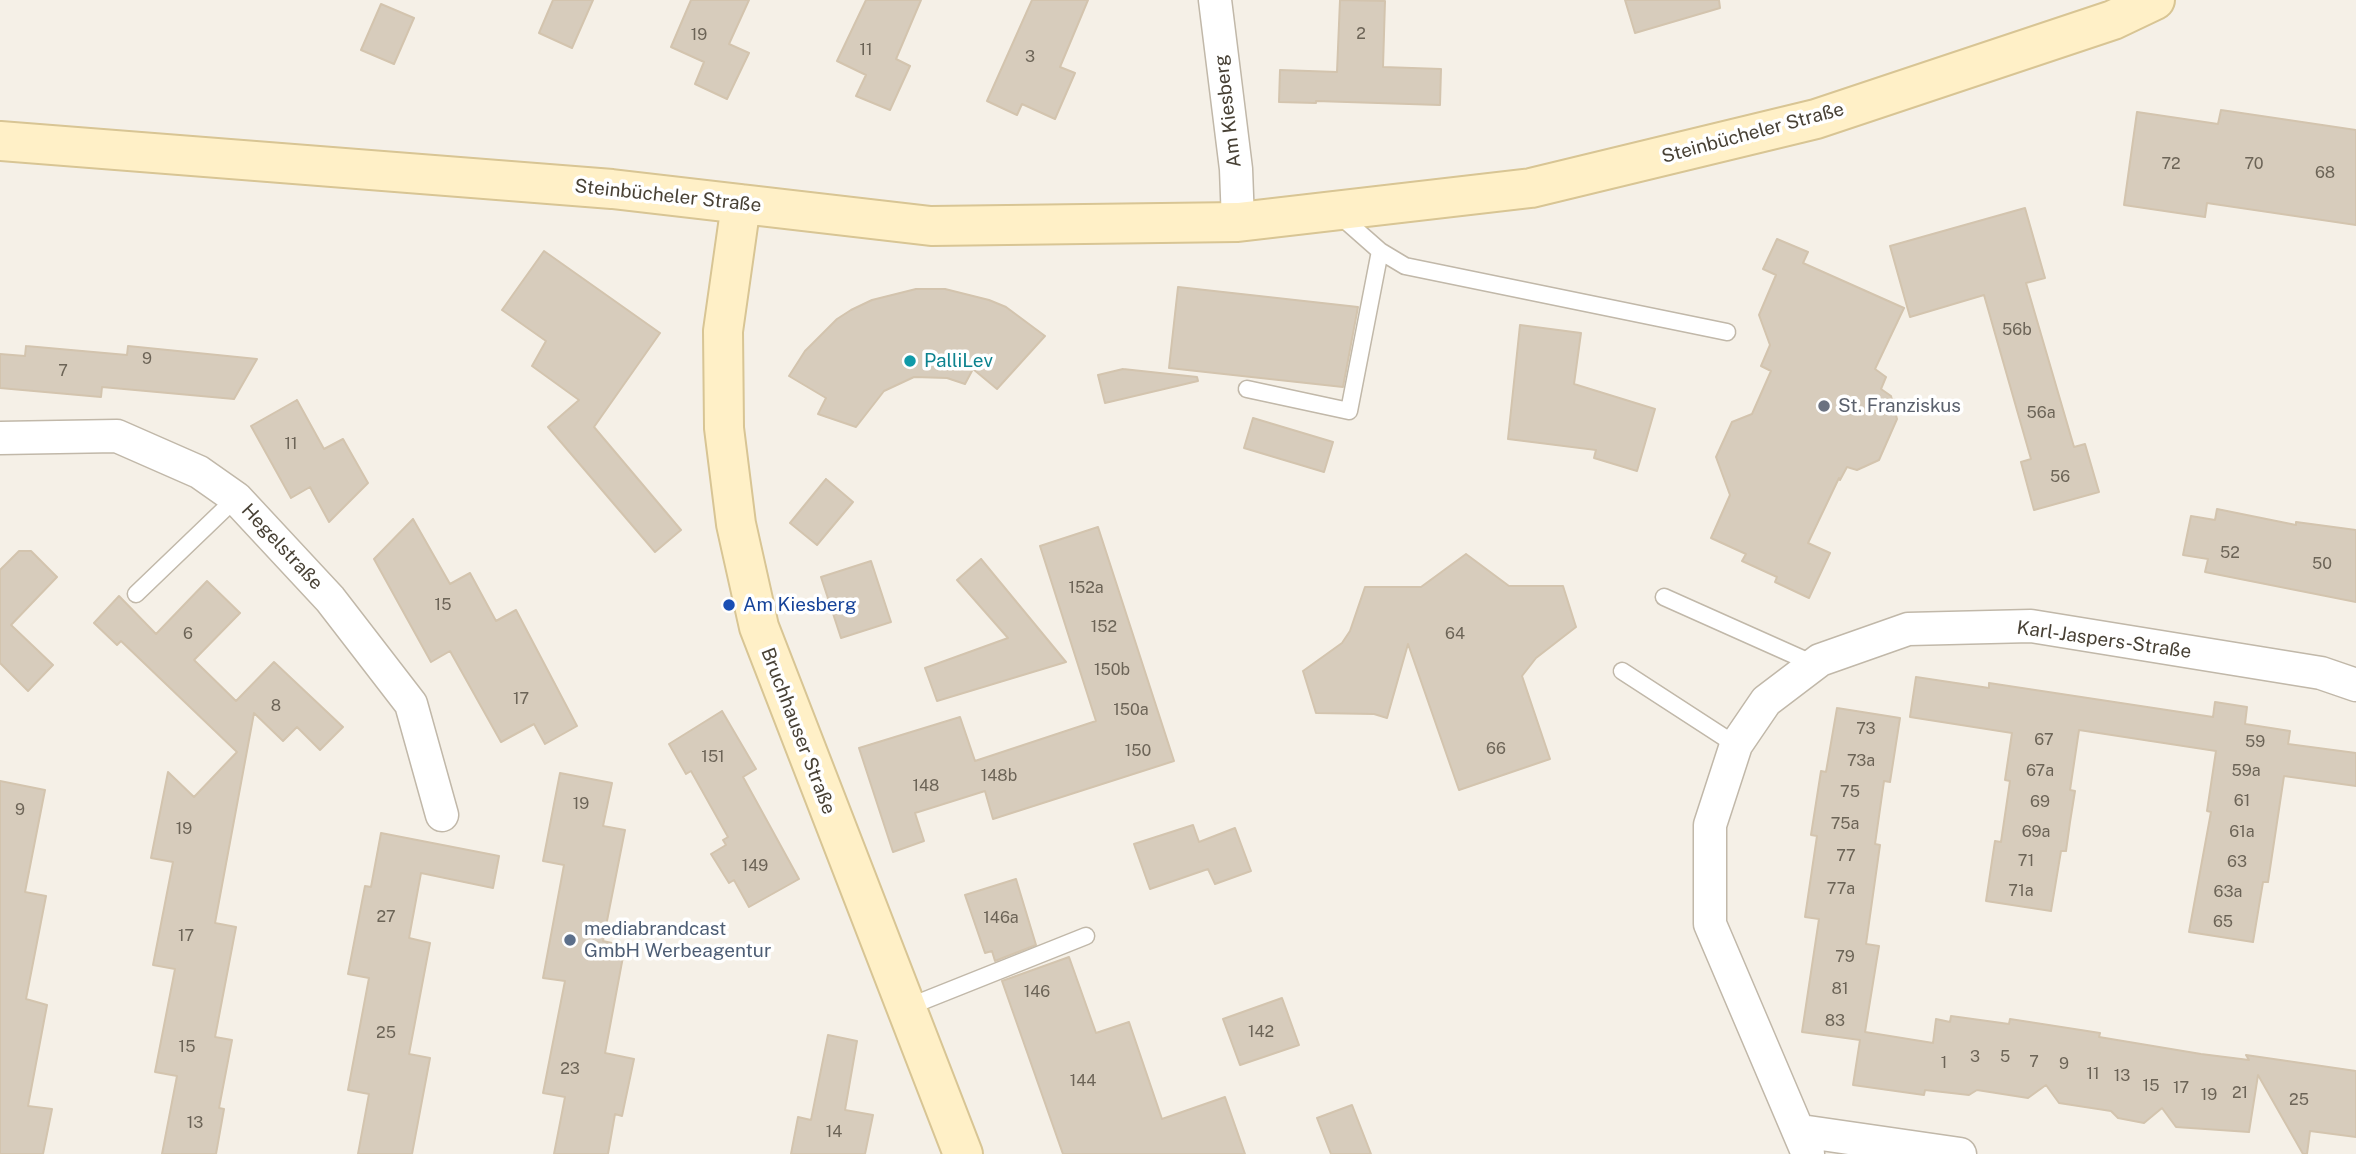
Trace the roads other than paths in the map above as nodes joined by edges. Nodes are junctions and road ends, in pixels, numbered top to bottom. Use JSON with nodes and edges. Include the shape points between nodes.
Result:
{"nodes":[{"id":1,"x":1215,"y":0,"type":"edge"},
{"id":2,"x":2155,"y":0,"type":"edge"},
{"id":3,"x":0,"y":141,"type":"edge"},
{"id":4,"x":741,"y":204,"type":"junction"},
{"id":5,"x":1337,"y":213,"type":"junction"},
{"id":6,"x":1238,"y":222,"type":"junction"},
{"id":7,"x":1380,"y":251,"type":"junction"},
{"id":8,"x":1727,"y":332,"type":"dead end"},
{"id":9,"x":1247,"y":389,"type":"dead end"},
{"id":10,"x":0,"y":438,"type":"edge"},
{"id":11,"x":236,"y":498,"type":"junction"},
{"id":12,"x":136,"y":594,"type":"dead end"},
{"id":13,"x":1664,"y":597,"type":"dead end"},
{"id":14,"x":1814,"y":664,"type":"junction"},
{"id":15,"x":1622,"y":671,"type":"dead end"},
{"id":16,"x":2356,"y":685,"type":"edge"},
{"id":17,"x":1736,"y":746,"type":"junction"},
{"id":18,"x":442,"y":815,"type":"dead end"},
{"id":19,"x":1086,"y":936,"type":"dead end"},
{"id":20,"x":908,"y":1007,"type":"junction"},
{"id":21,"x":1804,"y":1143,"type":"edge"},
{"id":22,"x":963,"y":1154,"type":"edge"},
{"id":23,"x":1960,"y":1154,"type":"edge"}],
"edges":[{"from":1,"to":6,"type":"street","name":"Am Kiesberg"},
{"from":2,"to":5,"type":"street","name":"Steinbücheler Straße","via":[[2113,20],[1816,119],[1531,188]]},
{"from":3,"to":4,"type":"street","name":"Steinbücheler Straße","via":[[612,189]]},
{"from":4,"to":6,"type":"street","name":"Steinbücheler Straße","via":[[931,226]]},
{"from":4,"to":20,"type":"street","name":"Bruchhauser Straße","via":[[723,331],[724,428],[736,524],[759,627]]},
{"from":5,"to":6,"type":"street","name":"Steinbücheler Straße"},
{"from":5,"to":7,"type":"lane"},
{"from":7,"to":8,"type":"lane","via":[[1405,266]]},
{"from":7,"to":9,"type":"lane","via":[[1349,411]]},
{"from":10,"to":11,"type":"street","name":"Hegelstraße","via":[[117,436],[199,472]]},
{"from":11,"to":12,"type":"lane"},
{"from":11,"to":18,"type":"street","name":"Hegelstraße","via":[[330,599],[411,704]]},
{"from":13,"to":14,"type":"lane"},
{"from":14,"to":16,"type":"street","name":"Karl-Jaspers-Straße","via":[[1908,629],[2031,626],[2321,673]]},
{"from":14,"to":17,"type":"street","name":"Karl-Jaspers-Straße","via":[[1766,701]]},
{"from":15,"to":17,"type":"lane"},
{"from":17,"to":21,"type":"street","name":"Karl-Jaspers-Straße","via":[[1710,825],[1710,924]]},
{"from":19,"to":20,"type":"lane"},
{"from":20,"to":22,"type":"street","name":"Bruchhauser Straße"},
{"from":21,"to":23,"type":"street"}]}
